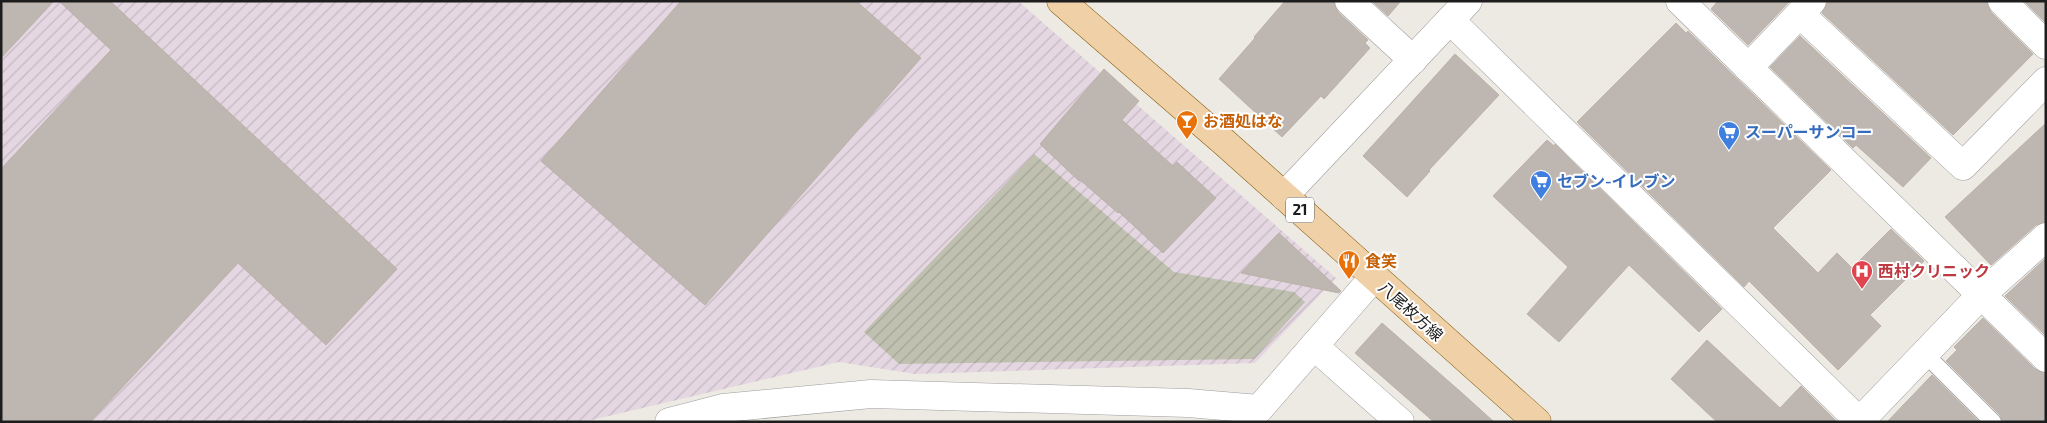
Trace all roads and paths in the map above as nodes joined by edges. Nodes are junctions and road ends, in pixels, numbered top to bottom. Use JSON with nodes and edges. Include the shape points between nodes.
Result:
{"nodes":[{"id":1,"x":1061,"y":1,"type":"edge"},
{"id":2,"x":1350,"y":1,"type":"edge"},
{"id":3,"x":1680,"y":1,"type":"edge"},
{"id":4,"x":2002,"y":1,"type":"edge"},
{"id":5,"x":1806,"y":8,"type":"edge"},
{"id":6,"x":1459,"y":10,"type":"edge"},
{"id":7,"x":2046,"y":45,"type":"edge"},
{"id":8,"x":1413,"y":60,"type":"junction"},
{"id":9,"x":1748,"y":68,"type":"junction"},
{"id":10,"x":2046,"y":81,"type":"edge"},
{"id":11,"x":1284,"y":196,"type":"junction"},
{"id":12,"x":2046,"y":236,"type":"edge"},
{"id":13,"x":1374,"y":277,"type":"junction"},
{"id":14,"x":1981,"y":295,"type":"junction"},
{"id":15,"x":1314,"y":346,"type":"junction"},
{"id":16,"x":1925,"y":354,"type":"junction"},
{"id":17,"x":2046,"y":358,"type":"edge"},
{"id":18,"x":1180,"y":413,"type":"edge"},
{"id":19,"x":1258,"y":415,"type":"edge"},
{"id":20,"x":669,"y":422,"type":"edge"},
{"id":21,"x":1400,"y":422,"type":"edge"},
{"id":22,"x":1537,"y":422,"type":"edge"},
{"id":23,"x":1860,"y":422,"type":"edge"},
{"id":24,"x":1993,"y":422,"type":"edge"}],
"edges":[{"from":1,"to":11,"type":"main road","name":"八尾枚方線","number":"21"},
{"from":2,"to":8,"type":"street"},
{"from":3,"to":9,"type":"street"},
{"from":4,"to":7,"type":"street"},
{"from":5,"to":9,"type":"street"},
{"from":5,"to":10,"type":"street","via":[[1963,166]]},
{"from":6,"to":8,"type":"street"},
{"from":6,"to":23,"type":"street"},
{"from":8,"to":11,"type":"street"},
{"from":9,"to":14,"type":"street"},
{"from":11,"to":13,"type":"main road","name":"八尾枚方線","number":"21"},
{"from":12,"to":14,"type":"street"},
{"from":13,"to":15,"type":"street"},
{"from":13,"to":22,"type":"main road","name":"八尾枚方線","number":"21"},
{"from":14,"to":16,"type":"street"},
{"from":14,"to":17,"type":"street"},
{"from":15,"to":19,"type":"street"},
{"from":15,"to":21,"type":"street"},
{"from":16,"to":23,"type":"street"},
{"from":16,"to":24,"type":"lane"},
{"from":18,"to":19,"type":"street"},
{"from":18,"to":20,"type":"street","via":[[871,394],[722,408]]}]}
